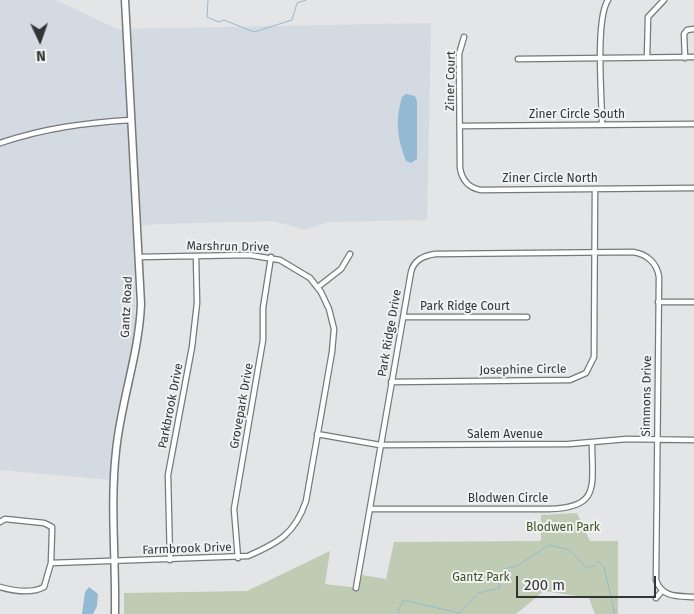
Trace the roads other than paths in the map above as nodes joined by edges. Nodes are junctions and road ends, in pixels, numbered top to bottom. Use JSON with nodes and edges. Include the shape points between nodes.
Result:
{"nodes":[{"id":1,"x":125,"y":0,"type":"edge"},
{"id":2,"x":608,"y":0,"type":"edge"},
{"id":3,"x":664,"y":0,"type":"edge"},
{"id":4,"x":694,"y":29,"type":"edge"},
{"id":5,"x":464,"y":37,"type":"dead end"},
{"id":6,"x":694,"y":57,"type":"edge"},
{"id":7,"x":602,"y":58,"type":"junction"},
{"id":8,"x":647,"y":58,"type":"junction"},
{"id":9,"x":685,"y":58,"type":"junction"},
{"id":10,"x":518,"y":59,"type":"dead end"},
{"id":11,"x":132,"y":120,"type":"junction"},
{"id":12,"x":694,"y":124,"type":"edge"},
{"id":13,"x":602,"y":125,"type":"junction"},
{"id":14,"x":460,"y":126,"type":"junction"},
{"id":15,"x":0,"y":143,"type":"edge"},
{"id":16,"x":694,"y":188,"type":"edge"},
{"id":17,"x":595,"y":189,"type":"junction"},
{"id":18,"x":595,"y":253,"type":"junction"},
{"id":19,"x":350,"y":254,"type":"dead end"},
{"id":20,"x":196,"y":256,"type":"junction"},
{"id":21,"x":139,"y":257,"type":"junction"},
{"id":22,"x":271,"y":257,"type":"junction"},
{"id":23,"x":318,"y":286,"type":"junction"},
{"id":24,"x":658,"y":302,"type":"junction"},
{"id":25,"x":694,"y":302,"type":"edge"},
{"id":26,"x":403,"y":317,"type":"junction"},
{"id":27,"x":527,"y":317,"type":"dead end"},
{"id":28,"x":392,"y":382,"type":"junction"},
{"id":29,"x":320,"y":421,"type":"joint"},
{"id":30,"x":317,"y":434,"type":"junction"},
{"id":31,"x":657,"y":440,"type":"junction"},
{"id":32,"x":694,"y":440,"type":"edge"},
{"id":33,"x":592,"y":443,"type":"junction"},
{"id":34,"x":380,"y":446,"type":"junction"},
{"id":35,"x":370,"y":509,"type":"junction"},
{"id":36,"x":0,"y":522,"type":"edge"},
{"id":37,"x":238,"y":558,"type":"junction"},
{"id":38,"x":170,"y":560,"type":"junction"},
{"id":39,"x":114,"y":562,"type":"junction"},
{"id":40,"x":51,"y":564,"type":"junction"},
{"id":41,"x":0,"y":587,"type":"edge"},
{"id":42,"x":356,"y":588,"type":"dead end"},
{"id":43,"x":662,"y":591,"type":"junction"},
{"id":44,"x":694,"y":596,"type":"edge"},
{"id":45,"x":656,"y":598,"type":"dead end"},
{"id":46,"x":114,"y":614,"type":"edge"}],
"edges":[{"from":1,"to":11,"type":"main road","name":"Gantz Road"},
{"from":2,"to":7,"type":"street","via":[[602,21]]},
{"from":3,"to":8,"type":"street","via":[[648,17]]},
{"from":4,"to":9,"type":"street","via":[[684,34]]},
{"from":5,"to":14,"type":"street","name":"Ziner Court","via":[[459,54]]},
{"from":6,"to":9,"type":"street"},
{"from":7,"to":8,"type":"street"},
{"from":7,"to":10,"type":"street"},
{"from":7,"to":13,"type":"street"},
{"from":8,"to":9,"type":"street"},
{"from":11,"to":15,"type":"street","via":[[42,129]]},
{"from":11,"to":21,"type":"main road","name":"Gantz Road"},
{"from":12,"to":13,"type":"street","name":"Ziner Circle South"},
{"from":13,"to":14,"type":"street","name":"Ziner Circle South"},
{"from":14,"to":17,"type":"street","name":"Ziner Circle North","via":[[460,172],[471,186],[481,190]]},
{"from":16,"to":17,"type":"street","name":"Ziner Circle North"},
{"from":17,"to":18,"type":"street","name":"Josephine Circle"},
{"from":18,"to":24,"type":"street","name":"Simmons Drive","via":[[634,252],[651,260],[658,272]]},
{"from":18,"to":26,"type":"street","name":"Park Ridge Drive","via":[[428,255],[412,268]]},
{"from":18,"to":28,"type":"street","name":"Josephine Circle","via":[[594,357],[590,368],[581,376],[570,380]]},
{"from":19,"to":23,"type":"street","via":[[341,269]]},
{"from":20,"to":21,"type":"street","name":"Marshrun Drive"},
{"from":20,"to":22,"type":"street","name":"Marshrun Drive"},
{"from":20,"to":38,"type":"street","name":"Parkbrook Drive","via":[[197,303],[192,347],[168,475]]},
{"from":21,"to":39,"type":"main road","name":"Gantz Road","via":[[139,326],[114,470]]},
{"from":22,"to":23,"type":"street","name":"Marshrun Drive","via":[[296,268]]},
{"from":22,"to":37,"type":"street","name":"Grovepark Drive","via":[[263,308],[263,340],[234,509]]},
{"from":23,"to":29,"type":"street","name":"Marshrun Drive","via":[[334,329]]},
{"from":24,"to":25,"type":"street"},
{"from":24,"to":31,"type":"street","name":"Simmons Drive"},
{"from":26,"to":27,"type":"street","name":"Park Ridge Court"},
{"from":26,"to":28,"type":"street","name":"Park Ridge Drive"},
{"from":28,"to":34,"type":"street","name":"Park Ridge Drive"},
{"from":29,"to":30,"type":"street","name":"Farmbrook Drive"},
{"from":30,"to":34,"type":"street","name":"Salem Avenue"},
{"from":30,"to":37,"type":"street","name":"Farmbrook Drive","via":[[306,501],[300,518],[290,532],[274,544]]},
{"from":31,"to":32,"type":"street","name":"Salem Avenue"},
{"from":31,"to":33,"type":"street","name":"Salem Avenue"},
{"from":31,"to":43,"type":"street","name":"Simmons Drive","via":[[656,570],[657,584]]},
{"from":33,"to":34,"type":"street","name":"Salem Avenue"},
{"from":33,"to":35,"type":"street","name":"Blodwen Circle","via":[[591,490],[587,498],[574,506],[549,509]]},
{"from":34,"to":35,"type":"street","name":"Park Ridge Drive"},
{"from":35,"to":42,"type":"street","name":"Park Ridge Drive"},
{"from":36,"to":40,"type":"street","via":[[5,519],[38,522],[52,527]]},
{"from":37,"to":38,"type":"street","name":"Farmbrook Drive"},
{"from":38,"to":39,"type":"street","name":"Farmbrook Drive"},
{"from":39,"to":40,"type":"street","name":"Farmbrook Drive"},
{"from":39,"to":46,"type":"main road","name":"Gantz Road"},
{"from":40,"to":41,"type":"street","via":[[47,582],[39,590],[18,591]]},
{"from":43,"to":44,"type":"street","via":[[671,596]]},
{"from":43,"to":45,"type":"street"}]}
